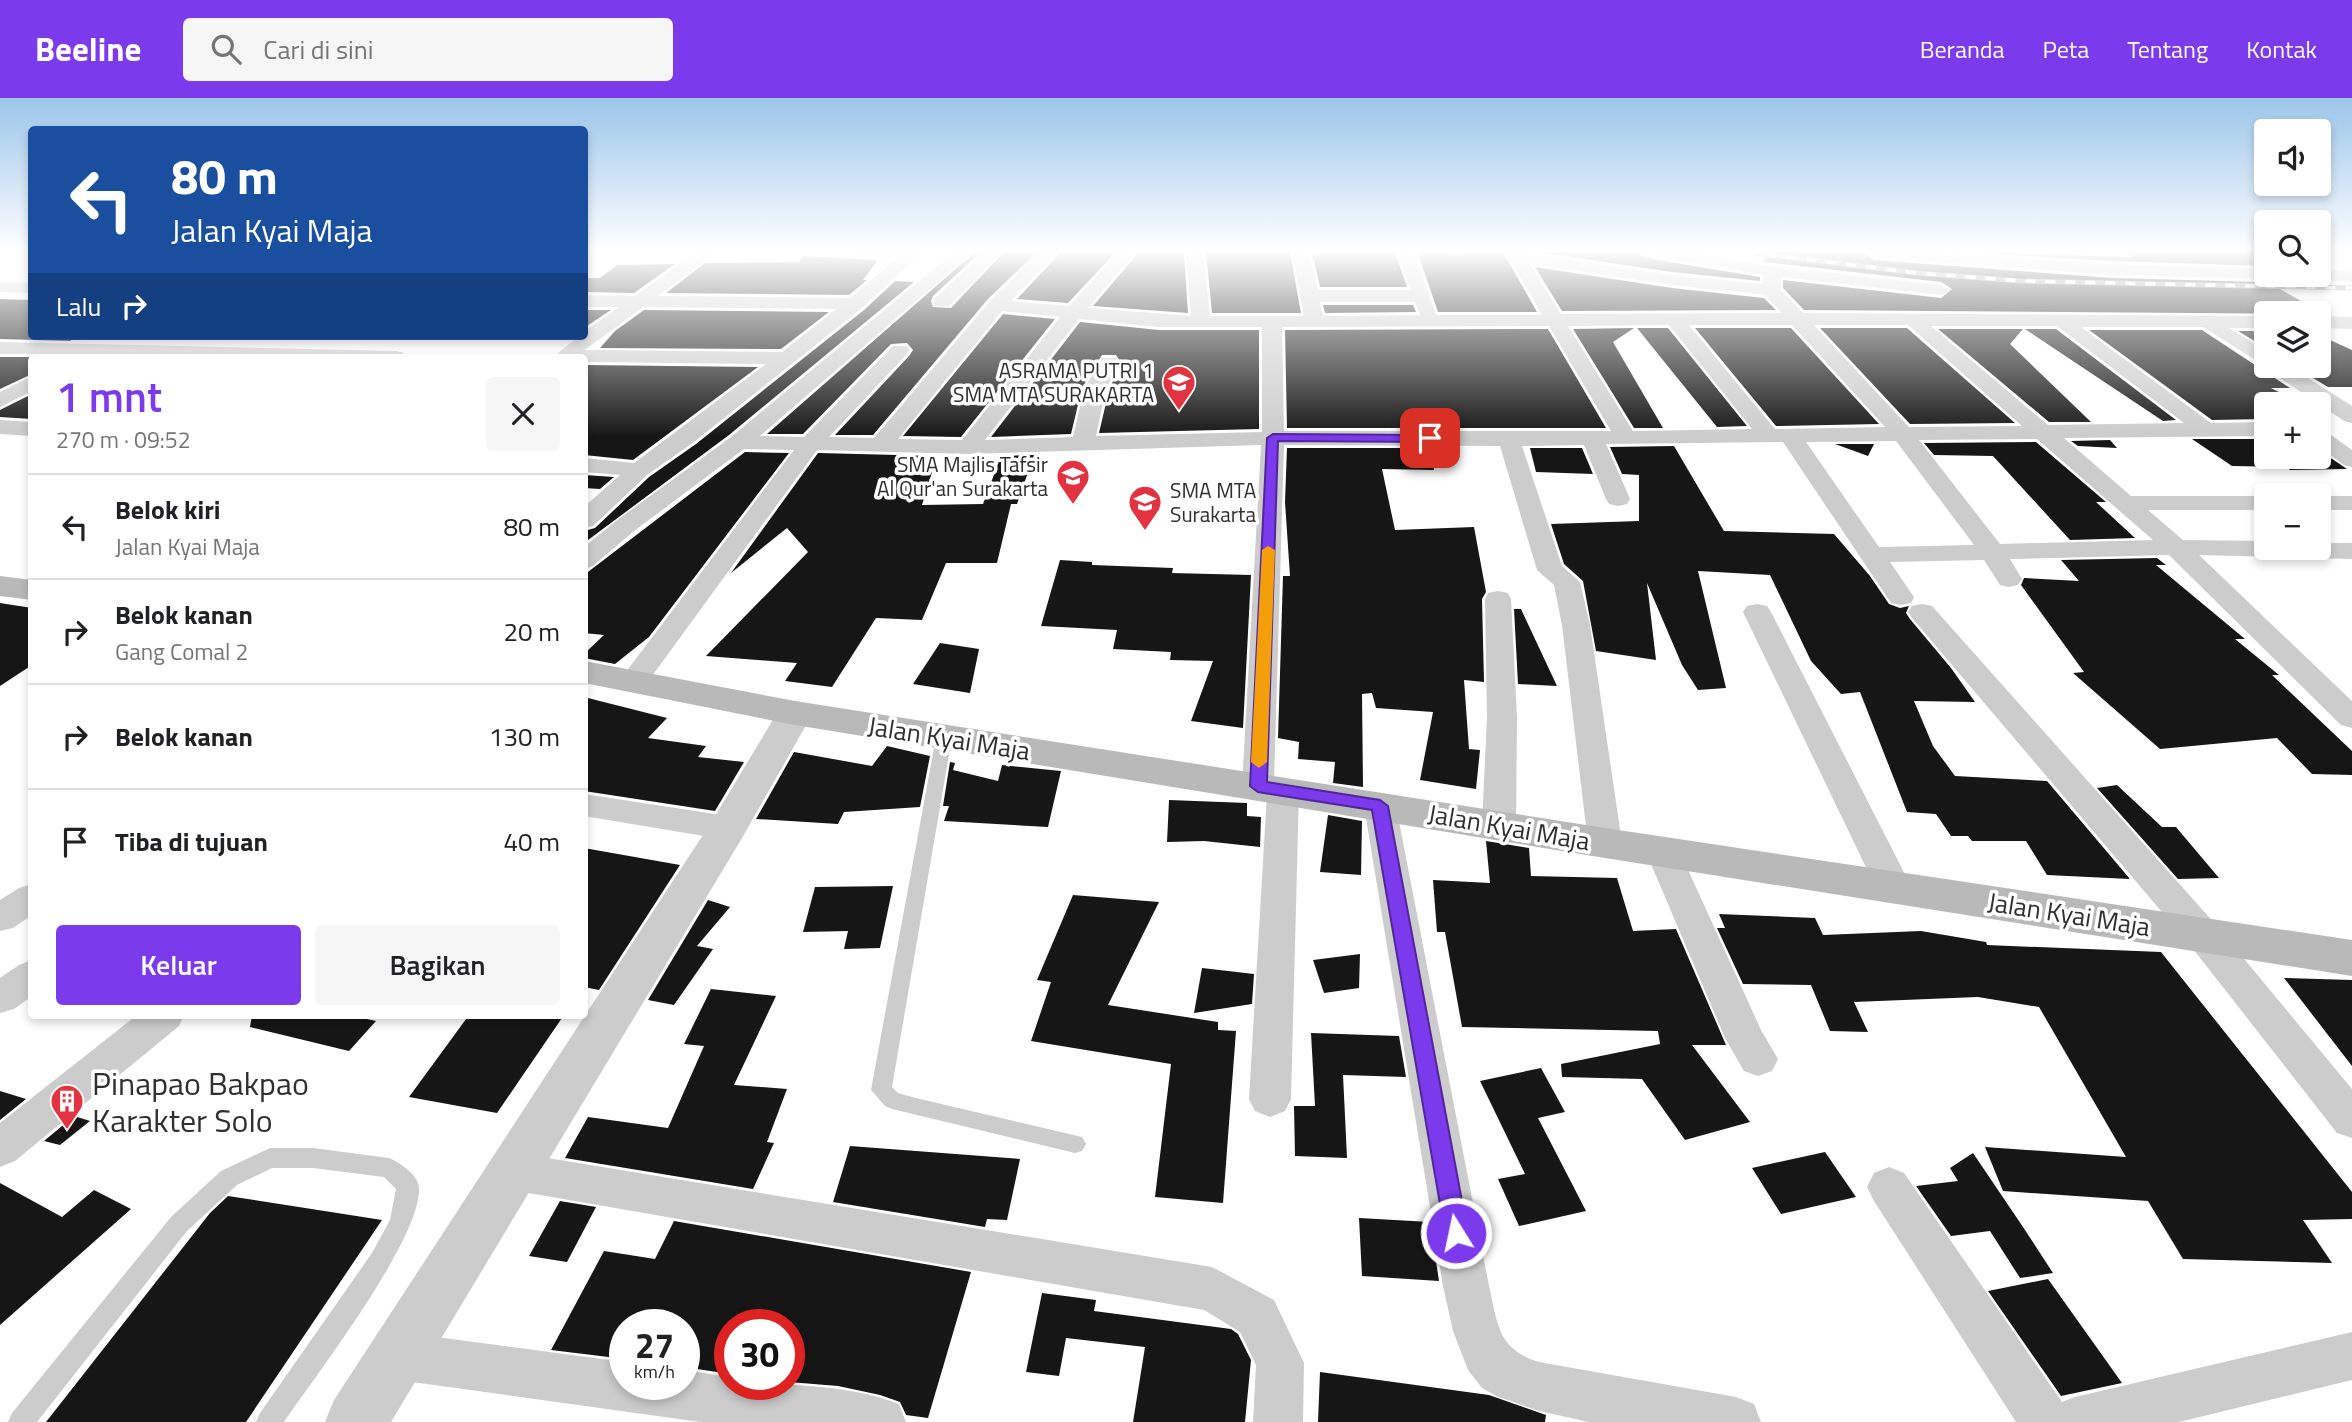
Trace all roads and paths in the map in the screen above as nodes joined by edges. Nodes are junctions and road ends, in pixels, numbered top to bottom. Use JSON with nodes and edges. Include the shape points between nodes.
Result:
{"nodes":[{"id":1,"x":621,"y":314,"type":"edge"},
{"id":2,"x":842,"y":314,"type":"edge"},
{"id":3,"x":891,"y":314,"type":"edge"},
{"id":4,"x":990,"y":314,"type":"edge"},
{"id":5,"x":1074,"y":314,"type":"edge"},
{"id":6,"x":1091,"y":314,"type":"edge"},
{"id":7,"x":1200,"y":314,"type":"edge"},
{"id":8,"x":1313,"y":314,"type":"edge"},
{"id":9,"x":1428,"y":314,"type":"edge"},
{"id":10,"x":1552,"y":314,"type":"edge"},
{"id":11,"x":1794,"y":314,"type":"edge"},
{"id":12,"x":1797,"y":319,"type":"junction"},
{"id":13,"x":1272,"y":320,"type":"junction"},
{"id":14,"x":1675,"y":320,"type":"junction"},
{"id":15,"x":1913,"y":320,"type":"junction"},
{"id":16,"x":1314,"y":321,"type":"junction"},
{"id":17,"x":2063,"y":321,"type":"junction"},
{"id":18,"x":2206,"y":321,"type":"junction"},
{"id":19,"x":1201,"y":322,"type":"junction"},
{"id":20,"x":1431,"y":322,"type":"junction"},
{"id":21,"x":1557,"y":322,"type":"junction"},
{"id":22,"x":2254,"y":322,"type":"edge"},
{"id":23,"x":2331,"y":322,"type":"edge"},
{"id":24,"x":2352,"y":323,"type":"edge"},
{"id":25,"x":588,"y":339,"type":"edge"},
{"id":26,"x":102,"y":340,"type":"edge"},
{"id":27,"x":351,"y":340,"type":"edge"},
{"id":28,"x":586,"y":340,"type":"edge"},
{"id":29,"x":0,"y":348,"type":"edge"},
{"id":30,"x":900,"y":350,"type":"dead end"},
{"id":31,"x":2254,"y":352,"type":"edge"},
{"id":32,"x":78,"y":354,"type":"edge"},
{"id":33,"x":333,"y":354,"type":"edge"},
{"id":34,"x":568,"y":354,"type":"edge"},
{"id":35,"x":588,"y":356,"type":"edge"},
{"id":36,"x":786,"y":358,"type":"junction"},
{"id":37,"x":1109,"y":362,"type":"dead end"},
{"id":38,"x":2293,"y":378,"type":"edge"},
{"id":39,"x":28,"y":384,"type":"edge"},
{"id":40,"x":0,"y":401,"type":"edge"},
{"id":41,"x":2352,"y":416,"type":"edge"},
{"id":42,"x":0,"y":427,"type":"edge"},
{"id":43,"x":2331,"y":428,"type":"edge"},
{"id":44,"x":2352,"y":428,"type":"edge"},
{"id":45,"x":28,"y":429,"type":"edge"},
{"id":46,"x":2205,"y":429,"type":"junction"},
{"id":47,"x":2254,"y":429,"type":"edge"},
{"id":48,"x":2045,"y":432,"type":"junction"},
{"id":49,"x":1778,"y":434,"type":"junction"},
{"id":50,"x":1903,"y":434,"type":"junction"},
{"id":51,"x":1625,"y":436,"type":"junction"},
{"id":52,"x":1592,"y":437,"type":"junction"},
{"id":53,"x":1273,"y":438,"type":"junction"},
{"id":54,"x":1509,"y":439,"type":"junction"},
{"id":55,"x":739,"y":442,"type":"junction"},
{"id":56,"x":1083,"y":444,"type":"junction"},
{"id":57,"x":809,"y":445,"type":"junction"},
{"id":58,"x":2331,"y":445,"type":"edge"},
{"id":59,"x":879,"y":447,"type":"junction"},
{"id":60,"x":968,"y":447,"type":"junction"},
{"id":61,"x":2352,"y":460,"type":"edge"},
{"id":62,"x":588,"y":465,"type":"edge"},
{"id":63,"x":639,"y":470,"type":"junction"},
{"id":64,"x":1618,"y":499,"type":"dead end"},
{"id":65,"x":2124,"y":503,"type":"junction"},
{"id":66,"x":2254,"y":503,"type":"edge"},
{"id":67,"x":2331,"y":503,"type":"edge"},
{"id":68,"x":2352,"y":503,"type":"edge"},
{"id":69,"x":588,"y":517,"type":"edge"},
{"id":70,"x":2176,"y":547,"type":"junction"},
{"id":71,"x":1992,"y":551,"type":"junction"},
{"id":72,"x":2352,"y":551,"type":"edge"},
{"id":73,"x":1871,"y":555,"type":"junction"},
{"id":74,"x":588,"y":558,"type":"edge"},
{"id":75,"x":2009,"y":579,"type":"dead end"},
{"id":76,"x":0,"y":586,"type":"edge"},
{"id":77,"x":28,"y":590,"type":"edge"},
{"id":78,"x":1498,"y":599,"type":"dead end"},
{"id":79,"x":1757,"y":612,"type":"dead end"},
{"id":80,"x":588,"y":673,"type":"edge"},
{"id":81,"x":634,"y":681,"type":"junction"},
{"id":82,"x":2345,"y":704,"type":"edge"},
{"id":83,"x":795,"y":713,"type":"junction"},
{"id":84,"x":944,"y":737,"type":"junction"},
{"id":85,"x":1271,"y":789,"type":"junction"},
{"id":86,"x":588,"y":805,"type":"edge"},
{"id":87,"x":1380,"y":806,"type":"junction"},
{"id":88,"x":1499,"y":824,"type":"junction"},
{"id":89,"x":728,"y":828,"type":"junction"},
{"id":90,"x":1605,"y":843,"type":"junction"},
{"id":91,"x":1662,"y":850,"type":"junction"},
{"id":92,"x":1893,"y":886,"type":"junction"},
{"id":93,"x":28,"y":900,"type":"edge"},
{"id":94,"x":0,"y":918,"type":"edge"},
{"id":95,"x":2203,"y":935,"type":"junction"},
{"id":96,"x":2352,"y":958,"type":"edge"},
{"id":97,"x":28,"y":978,"type":"edge"},
{"id":98,"x":0,"y":998,"type":"edge"},
{"id":99,"x":160,"y":1019,"type":"edge"},
{"id":100,"x":1758,"y":1059,"type":"dead end"},
{"id":101,"x":1270,"y":1099,"type":"dead end"},
{"id":102,"x":2352,"y":1121,"type":"edge"},
{"id":103,"x":1075,"y":1144,"type":"dead end"},
{"id":104,"x":0,"y":1148,"type":"edge"},
{"id":105,"x":511,"y":1171,"type":"junction"},
{"id":106,"x":1889,"y":1187,"type":"dead end"},
{"id":107,"x":398,"y":1356,"type":"junction"},
{"id":108,"x":2352,"y":1356,"type":"edge"},
{"id":109,"x":21,"y":1422,"type":"edge"},
{"id":110,"x":269,"y":1422,"type":"edge"},
{"id":111,"x":356,"y":1422,"type":"edge"},
{"id":112,"x":881,"y":1422,"type":"edge"},
{"id":113,"x":1278,"y":1422,"type":"edge"},
{"id":114,"x":1736,"y":1422,"type":"edge"},
{"id":115,"x":2046,"y":1422,"type":"edge"},
{"id":116,"x":2075,"y":1422,"type":"edge"}],
"edges":[{"from":1,"to":25,"type":"street"},
{"from":2,"to":36,"type":"street"},
{"from":3,"to":55,"type":"street"},
{"from":4,"to":59,"type":"street"},
{"from":5,"to":60,"type":"street"},
{"from":6,"to":19,"type":"street"},
{"from":7,"to":19,"type":"street"},
{"from":8,"to":16,"type":"street"},
{"from":9,"to":20,"type":"street"},
{"from":10,"to":21,"type":"street"},
{"from":11,"to":12,"type":"street"},
{"from":12,"to":14,"type":"street"},
{"from":12,"to":15,"type":"street"},
{"from":12,"to":50,"type":"street"},
{"from":13,"to":16,"type":"street"},
{"from":13,"to":19,"type":"street"},
{"from":13,"to":53,"type":"street"},
{"from":14,"to":21,"type":"street"},
{"from":14,"to":49,"type":"street"},
{"from":15,"to":17,"type":"street"},
{"from":15,"to":48,"type":"street"},
{"from":16,"to":20,"type":"street"},
{"from":17,"to":18,"type":"street"},
{"from":17,"to":46,"type":"street"},
{"from":18,"to":22,"type":"street"},
{"from":18,"to":31,"type":"street"},
{"from":20,"to":21,"type":"street"},
{"from":21,"to":51,"type":"street"},
{"from":23,"to":24,"type":"street"},
{"from":26,"to":32,"type":"street"},
{"from":27,"to":33,"type":"street"},
{"from":28,"to":34,"type":"street"},
{"from":29,"to":32,"type":"street"},
{"from":30,"to":57,"type":"street"},
{"from":35,"to":36,"type":"street"},
{"from":36,"to":63,"type":"street"},
{"from":37,"to":56,"type":"street","via":[[1095,389]]},
{"from":38,"to":41,"type":"street"},
{"from":39,"to":40,"type":"street"},
{"from":42,"to":45,"type":"street"},
{"from":43,"to":44,"type":"street"},
{"from":46,"to":47,"type":"street"},
{"from":46,"to":48,"type":"street"},
{"from":48,"to":50,"type":"street"},
{"from":48,"to":65,"type":"street"},
{"from":49,"to":50,"type":"street"},
{"from":49,"to":51,"type":"street"},
{"from":49,"to":73,"type":"street"},
{"from":50,"to":71,"type":"street"},
{"from":51,"to":52,"type":"street"},
{"from":52,"to":54,"type":"street"},
{"from":52,"to":64,"type":"street"},
{"from":53,"to":54,"type":"street"},
{"from":53,"to":56,"type":"street"},
{"from":53,"to":85,"type":"street"},
{"from":54,"to":90,"type":"street","via":[[1550,570],[1567,582]]},
{"from":55,"to":57,"type":"street"},
{"from":55,"to":74,"type":"street"},
{"from":56,"to":60,"type":"street"},
{"from":57,"to":59,"type":"street"},
{"from":57,"to":81,"type":"street"},
{"from":58,"to":61,"type":"street"},
{"from":59,"to":60,"type":"street"},
{"from":62,"to":63,"type":"street"},
{"from":63,"to":69,"type":"street"},
{"from":65,"to":66,"type":"street"},
{"from":65,"to":70,"type":"street"},
{"from":67,"to":68,"type":"street"},
{"from":70,"to":71,"type":"street"},
{"from":70,"to":72,"type":"street"},
{"from":70,"to":82,"type":"street"},
{"from":71,"to":73,"type":"street"},
{"from":71,"to":75,"type":"street"},
{"from":73,"to":95,"type":"street"},
{"from":76,"to":77,"type":"main road"},
{"from":78,"to":88,"type":"street"},
{"from":79,"to":92,"type":"street"},
{"from":80,"to":81,"type":"main road","name":"Jalan Kyai Maja"},
{"from":81,"to":83,"type":"main road","name":"Jalan Kyai Maja"},
{"from":83,"to":84,"type":"main road","name":"Jalan Kyai Maja"},
{"from":83,"to":89,"type":"street"},
{"from":84,"to":85,"type":"main road","name":"Jalan Kyai Maja"},
{"from":84,"to":103,"type":"lane","via":[[881,1090],[892,1100],[916,1107]]},
{"from":85,"to":87,"type":"main road","name":"Jalan Kyai Maja"},
{"from":85,"to":101,"type":"street"},
{"from":86,"to":89,"type":"street"},
{"from":87,"to":88,"type":"main road","name":"Jalan Kyai Maja"},
{"from":87,"to":114,"type":"street","via":[[1466,1286],[1485,1351],[1499,1372],[1538,1386]]},
{"from":88,"to":90,"type":"main road","name":"Jalan Kyai Maja"},
{"from":89,"to":105,"type":"street"},
{"from":90,"to":91,"type":"main road","name":"Jalan Kyai Maja"},
{"from":91,"to":92,"type":"main road","name":"Jalan Kyai Maja"},
{"from":91,"to":100,"type":"street"},
{"from":92,"to":95,"type":"main road","name":"Jalan Kyai Maja"},
{"from":93,"to":94,"type":"street"},
{"from":95,"to":96,"type":"main road","name":"Jalan Kyai Maja"},
{"from":95,"to":102,"type":"street"},
{"from":97,"to":98,"type":"street"},
{"from":99,"to":104,"type":"street"},
{"from":105,"to":107,"type":"street"},
{"from":105,"to":113,"type":"street","via":[[1212,1289],[1256,1316],[1280,1363]]},
{"from":106,"to":115,"type":"street"},
{"from":107,"to":111,"type":"street"},
{"from":107,"to":112,"type":"street"},
{"from":108,"to":116,"type":"street"},
{"from":109,"to":110,"type":"lane","via":[[179,1224],[229,1178],[270,1158],[313,1158],[389,1168],[408,1186],[401,1222],[380,1261]]}]}
